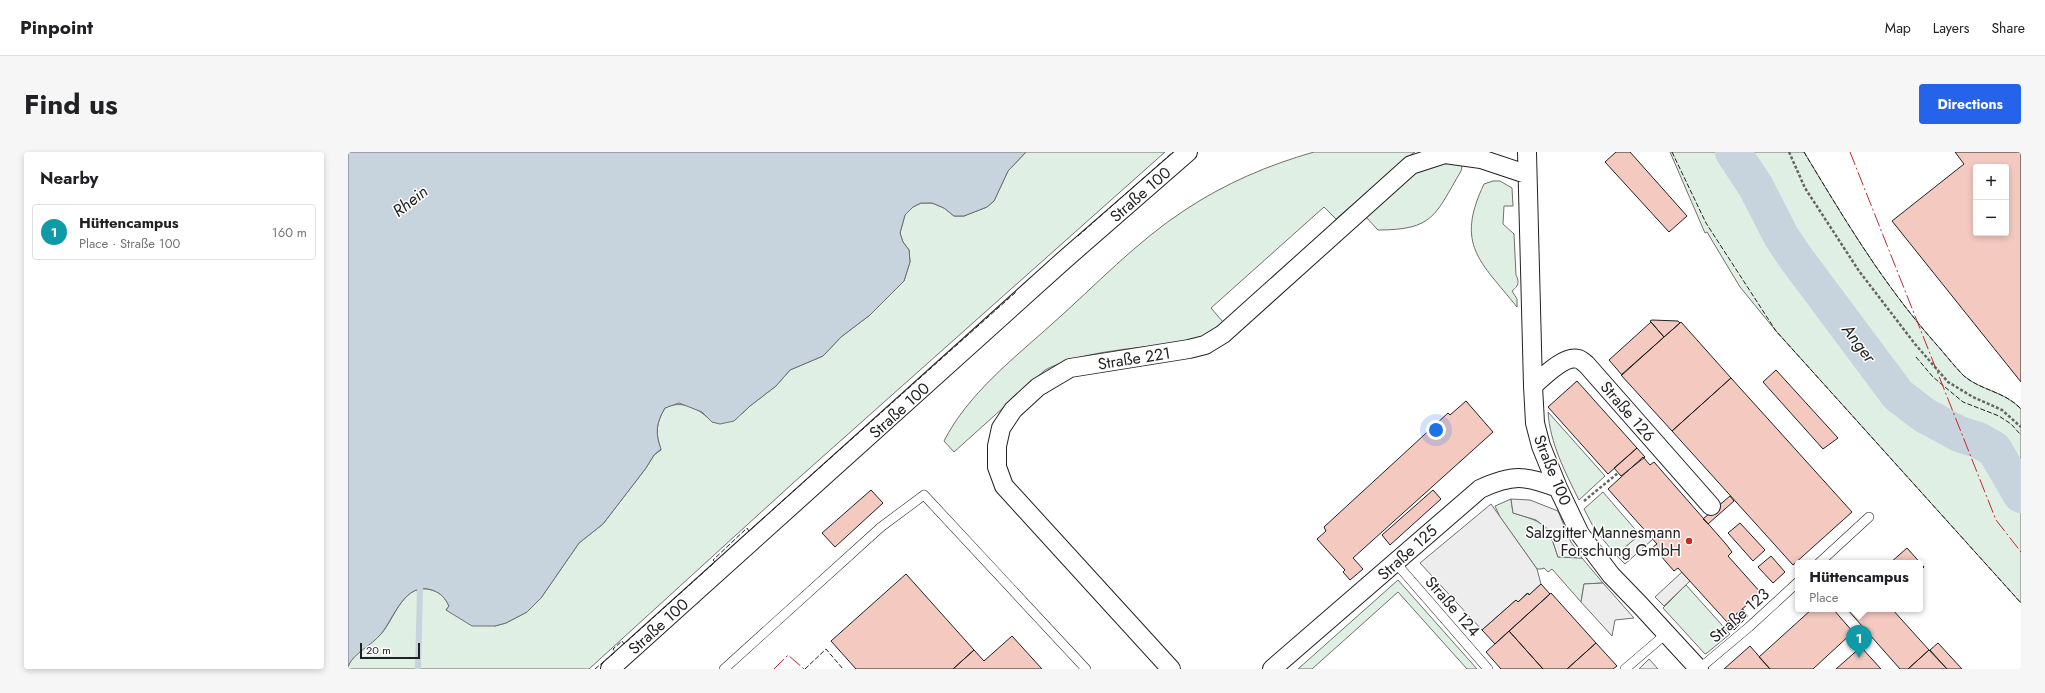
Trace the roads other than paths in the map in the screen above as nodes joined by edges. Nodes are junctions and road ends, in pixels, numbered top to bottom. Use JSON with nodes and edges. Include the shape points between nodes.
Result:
{"nodes":[{"id":1,"x":1188,"y":152,"type":"edge"},
{"id":2,"x":1527,"y":152,"type":"edge"},
{"id":3,"x":1526,"y":174,"type":"junction"},
{"id":4,"x":1533,"y":386,"type":"junction"},
{"id":5,"x":1558,"y":488,"type":"junction"},
{"id":6,"x":1711,"y":506,"type":"dead end"},
{"id":7,"x":1869,"y":517,"type":"dead end"},
{"id":8,"x":1822,"y":560,"type":"edge"},
{"id":9,"x":1395,"y":562,"type":"junction"},
{"id":10,"x":1795,"y":585,"type":"edge"},
{"id":11,"x":1667,"y":633,"type":"junction"},
{"id":12,"x":610,"y":669,"type":"edge"},
{"id":13,"x":724,"y":669,"type":"edge"},
{"id":14,"x":1086,"y":669,"type":"edge"},
{"id":15,"x":1171,"y":669,"type":"edge"},
{"id":16,"x":1272,"y":669,"type":"edge"},
{"id":17,"x":1488,"y":669,"type":"edge"},
{"id":18,"x":1625,"y":669,"type":"edge"},
{"id":19,"x":1699,"y":669,"type":"edge"}],
"edges":[{"from":1,"to":12,"type":"street","name":"Straße 100","via":[[1063,261]]},
{"from":2,"to":3,"type":"street","name":"Straße 100"},
{"from":3,"to":4,"type":"street","name":"Straße 100"},
{"from":3,"to":15,"type":"street","name":"Straße 221","via":[[1481,159],[1445,154],[1411,165],[1223,334],[1205,345],[1188,349],[1070,368],[1038,386],[1013,410],[1001,428],[997,446],[997,467],[1004,486]]},
{"from":4,"to":5,"type":"street","name":"Straße 100","via":[[1535,423],[1541,446]]},
{"from":4,"to":6,"type":"street","name":"Straße 126","via":[[1556,366],[1569,360],[1578,359],[1586,364]]},
{"from":5,"to":9,"type":"street","name":"Straße 125","via":[[1526,478],[1512,477],[1495,482],[1480,489]]},
{"from":5,"to":11,"type":"street","name":"Straße 100","via":[[1580,534],[1600,563]]},
{"from":7,"to":8,"type":"lane"},
{"from":9,"to":16,"type":"street","name":"Straße 125"},
{"from":9,"to":17,"type":"lane","name":"Straße 124"},
{"from":10,"to":19,"type":"lane","name":"Straße 123"},
{"from":11,"to":18,"type":"lane"},
{"from":11,"to":19,"type":"street","name":"Straße 100"},
{"from":13,"to":14,"type":"lane","via":[[881,527],[924,495]]}]}
